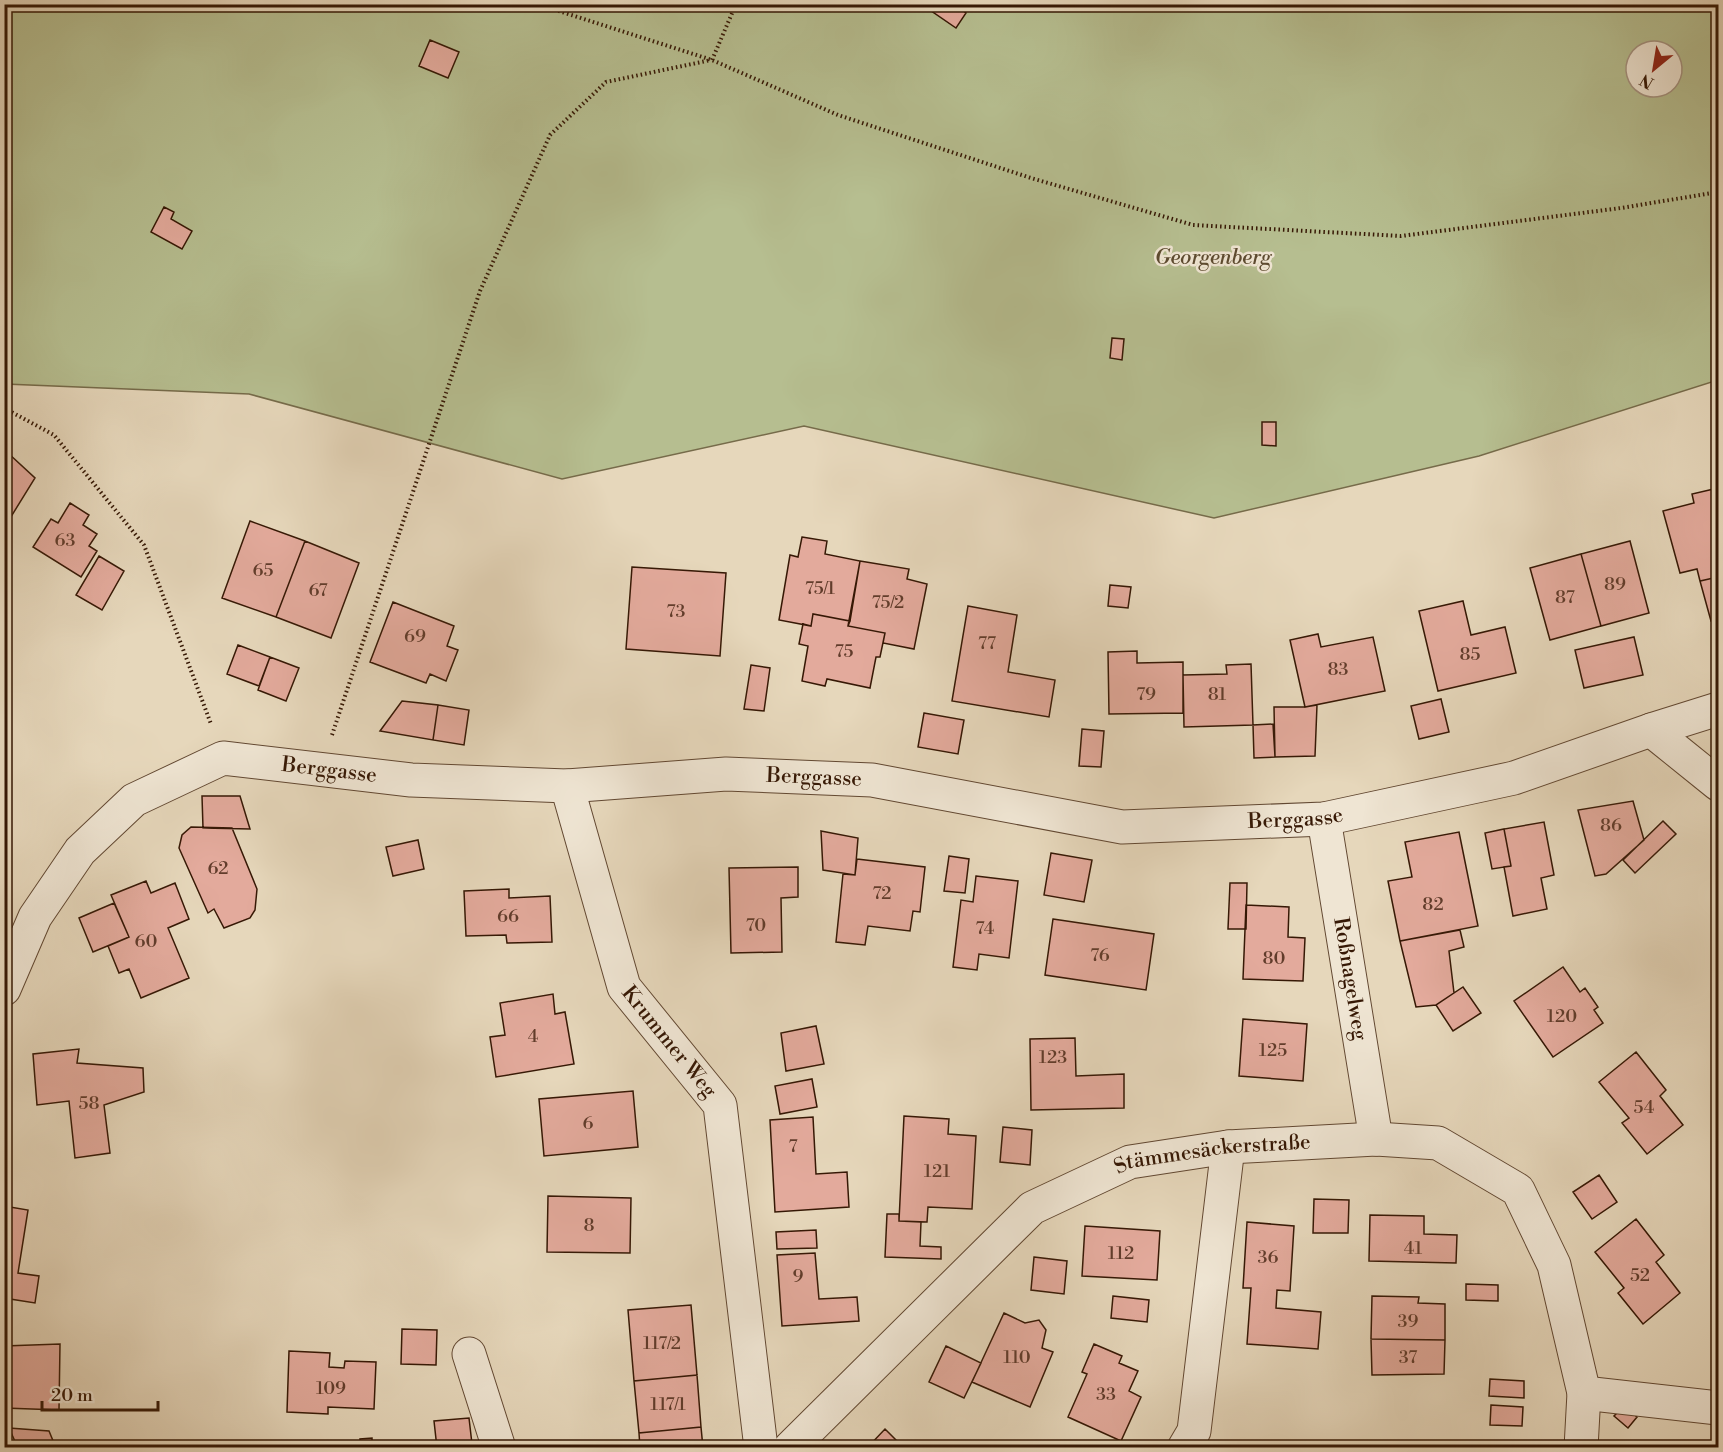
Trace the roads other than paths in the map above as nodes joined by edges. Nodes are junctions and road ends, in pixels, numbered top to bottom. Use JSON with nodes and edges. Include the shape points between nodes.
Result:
{"nodes":[{"id":1,"x":1719,"y":710,"type":"edge"},
{"id":2,"x":1651,"y":730,"type":"junction"},
{"id":3,"x":1719,"y":784,"type":"edge"},
{"id":4,"x":567,"y":786,"type":"junction"},
{"id":5,"x":1324,"y":819,"type":"junction"},
{"id":6,"x":4,"y":989,"type":"edge"},
{"id":7,"x":1376,"y":1139,"type":"junction"},
{"id":8,"x":1228,"y":1147,"type":"junction"},
{"id":9,"x":469,"y":1354,"type":"dead end"},
{"id":10,"x":1584,"y":1393,"type":"junction"},
{"id":11,"x":1719,"y":1408,"type":"edge"},
{"id":12,"x":499,"y":1448,"type":"edge"},
{"id":13,"x":762,"y":1448,"type":"edge"},
{"id":14,"x":790,"y":1448,"type":"edge"},
{"id":15,"x":1184,"y":1448,"type":"edge"},
{"id":16,"x":1581,"y":1448,"type":"edge"}],
"edges":[{"from":1,"to":2,"type":"street","name":"Berggasse"},
{"from":2,"to":3,"type":"street"},
{"from":2,"to":5,"type":"street","name":"Berggasse","via":[[1514,778]]},
{"from":4,"to":5,"type":"street","name":"Berggasse","via":[[726,774],[872,780],[1122,827]]},
{"from":4,"to":6,"type":"street","name":"Berggasse","via":[[411,780],[223,758],[134,800],[80,851],[35,917]]},
{"from":4,"to":13,"type":"street","name":"Krummer Weg","via":[[624,987],[720,1105]]},
{"from":5,"to":7,"type":"street","name":"Roßnagelweg"},
{"from":7,"to":8,"type":"street","name":"Stämmesäckerstraße"},
{"from":7,"to":10,"type":"street","name":"Stämmesäckerstraße","via":[[1437,1143],[1518,1190],[1554,1265]]},
{"from":8,"to":14,"type":"street","name":"Stämmesäckerstraße","via":[[1130,1162],[1032,1208]]},
{"from":8,"to":15,"type":"street","via":[[1194,1431]]},
{"from":9,"to":12,"type":"street"},
{"from":10,"to":11,"type":"street"},
{"from":10,"to":16,"type":"street"}]}
